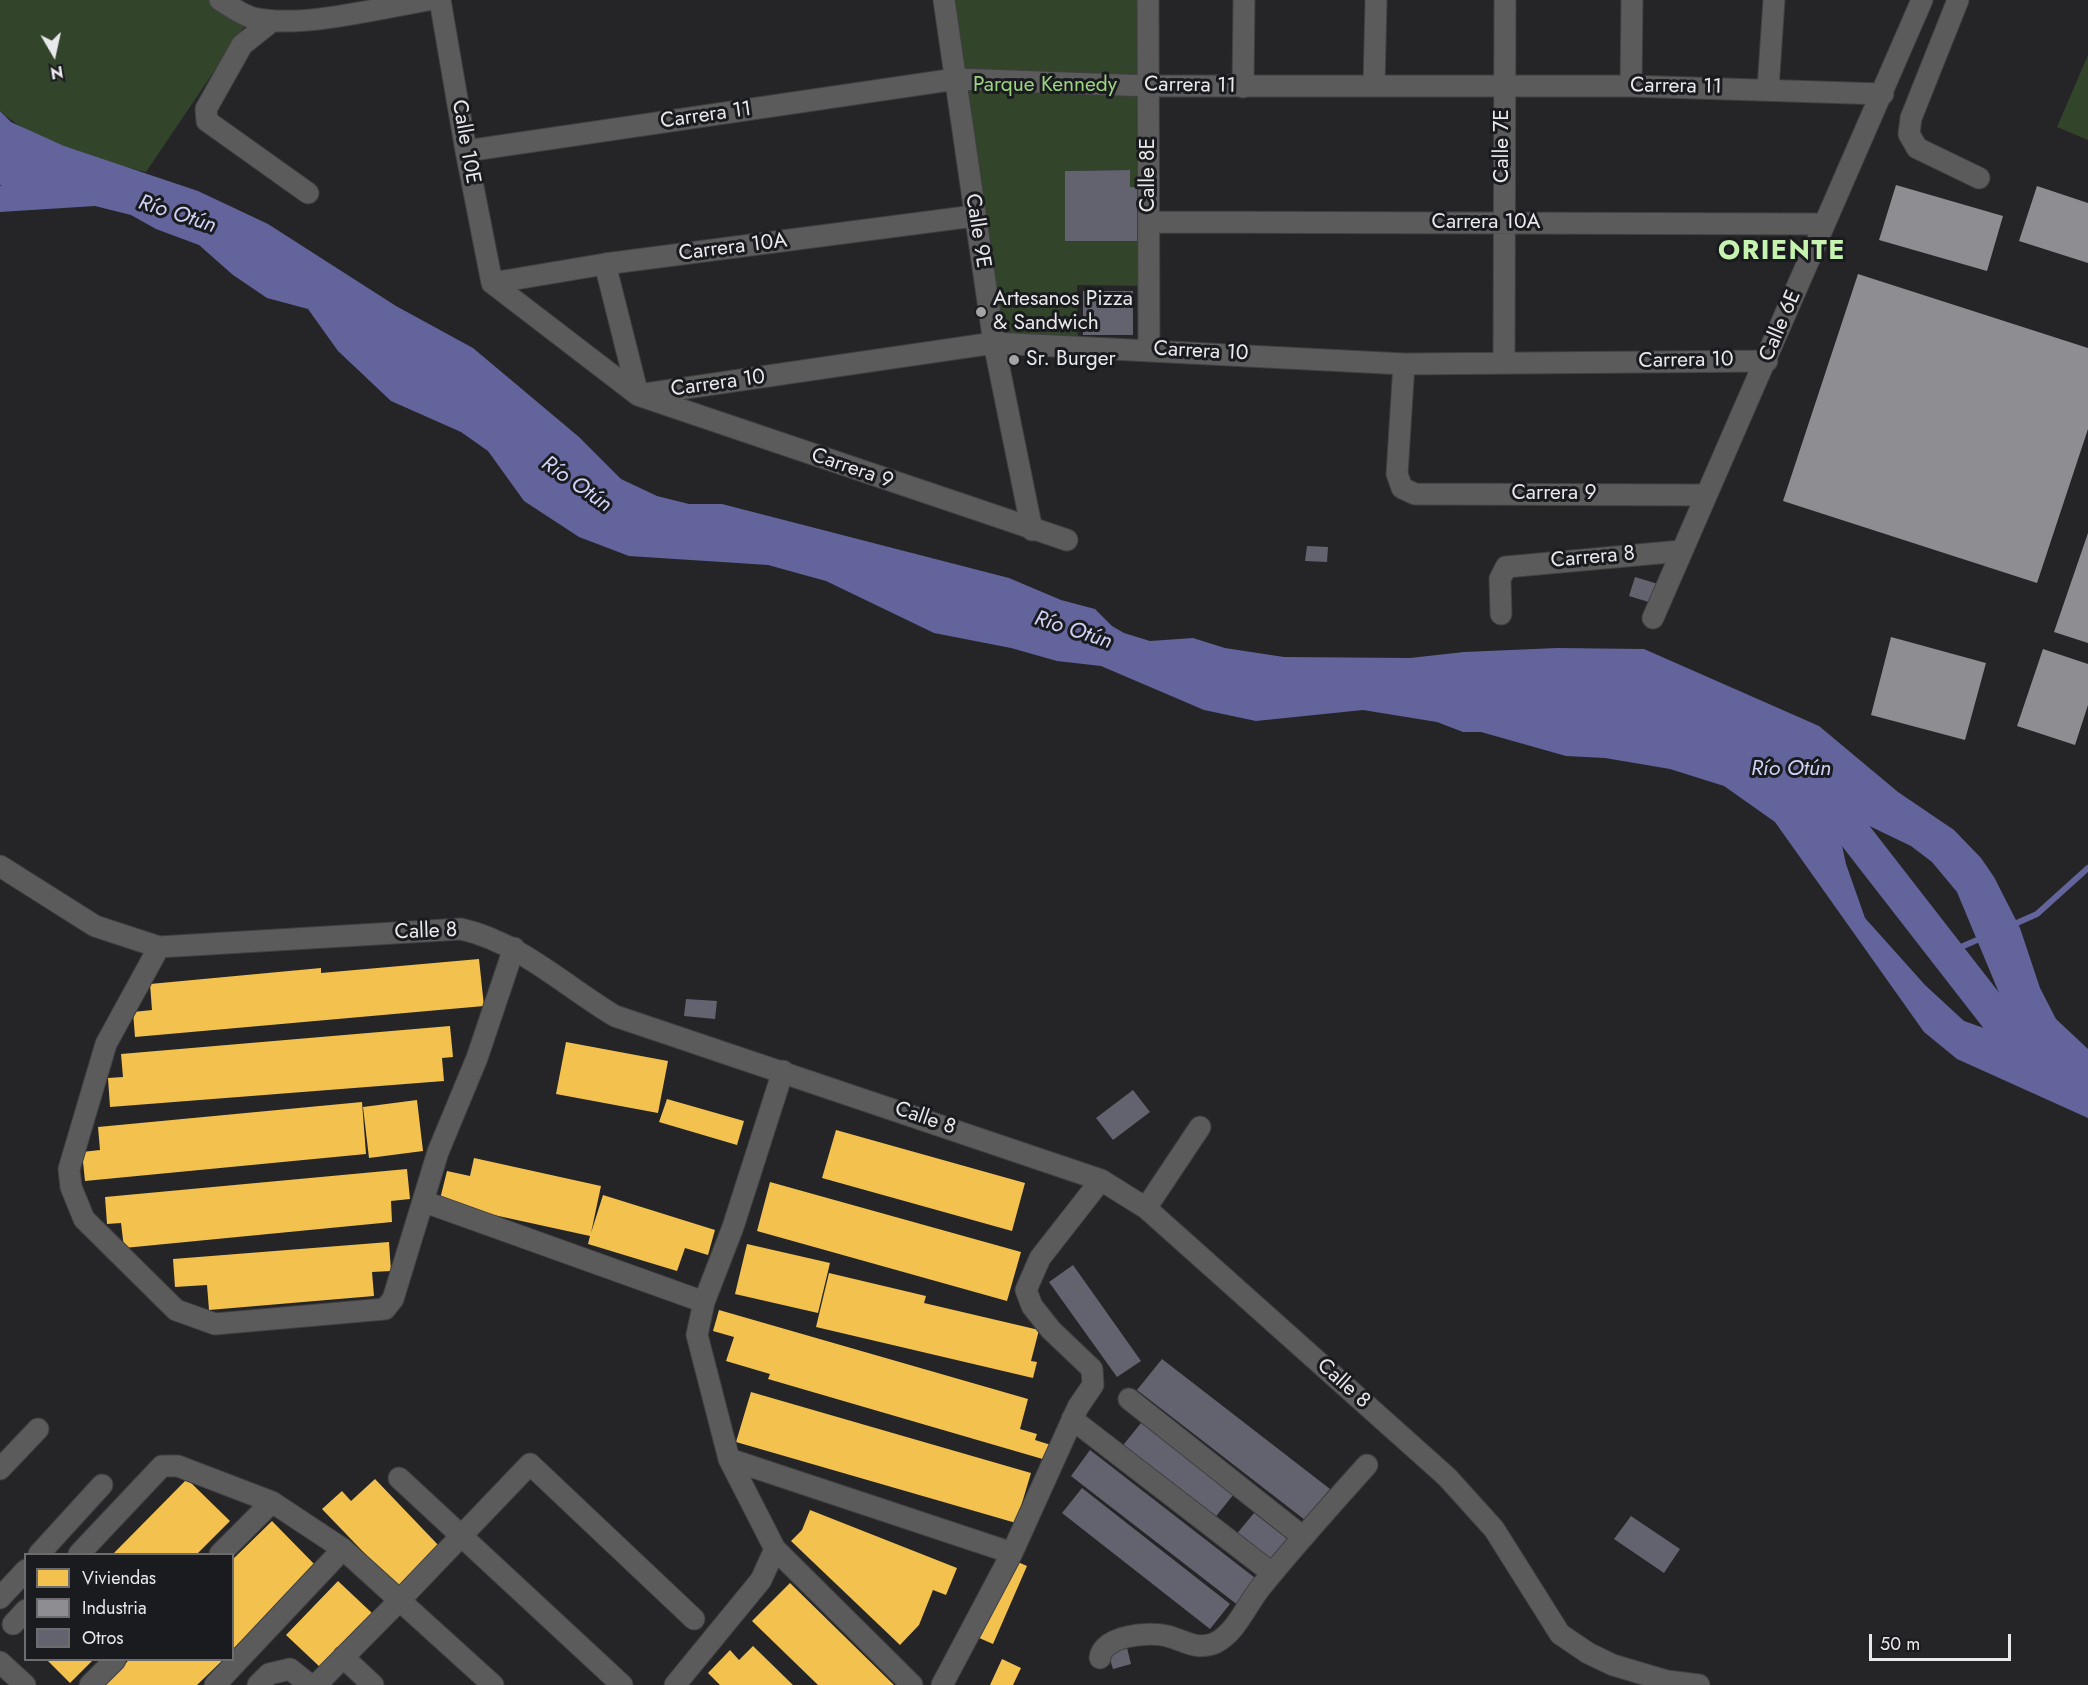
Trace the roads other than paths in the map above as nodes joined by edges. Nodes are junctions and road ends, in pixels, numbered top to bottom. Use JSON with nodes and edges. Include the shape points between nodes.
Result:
{"nodes":[{"id":1,"x":220,"y":0,"type":"edge"},
{"id":2,"x":428,"y":0,"type":"edge"},
{"id":3,"x":440,"y":0,"type":"edge"},
{"id":4,"x":944,"y":0,"type":"edge"},
{"id":5,"x":1148,"y":0,"type":"edge"},
{"id":6,"x":1244,"y":0,"type":"edge"},
{"id":7,"x":1376,"y":0,"type":"edge"},
{"id":8,"x":1505,"y":0,"type":"edge"},
{"id":9,"x":1632,"y":0,"type":"edge"},
{"id":10,"x":1774,"y":0,"type":"edge"},
{"id":11,"x":1922,"y":0,"type":"edge"},
{"id":12,"x":1958,"y":0,"type":"edge"},
{"id":13,"x":249,"y":9,"type":"edge"},
{"id":14,"x":272,"y":21,"type":"junction"},
{"id":15,"x":956,"y":80,"type":"junction"},
{"id":16,"x":1149,"y":86,"type":"junction"},
{"id":17,"x":1374,"y":86,"type":"junction"},
{"id":18,"x":1504,"y":86,"type":"junction"},
{"id":19,"x":1631,"y":86,"type":"junction"},
{"id":20,"x":1243,"y":87,"type":"junction"},
{"id":21,"x":1768,"y":90,"type":"junction"},
{"id":22,"x":1883,"y":93,"type":"junction"},
{"id":23,"x":466,"y":151,"type":"junction"},
{"id":24,"x":1979,"y":178,"type":"dead end"},
{"id":25,"x":308,"y":193,"type":"dead end"},
{"id":26,"x":974,"y":216,"type":"junction"},
{"id":27,"x":1149,"y":222,"type":"junction"},
{"id":28,"x":1503,"y":223,"type":"junction"},
{"id":29,"x":1823,"y":224,"type":"junction"},
{"id":30,"x":605,"y":264,"type":"junction"},
{"id":31,"x":492,"y":283,"type":"junction"},
{"id":32,"x":994,"y":343,"type":"junction"},
{"id":33,"x":1149,"y":349,"type":"junction"},
{"id":34,"x":1767,"y":360,"type":"junction"},
{"id":35,"x":1504,"y":363,"type":"junction"},
{"id":36,"x":1404,"y":364,"type":"junction"},
{"id":37,"x":638,"y":395,"type":"junction"},
{"id":38,"x":1706,"y":495,"type":"junction"},
{"id":39,"x":1032,"y":530,"type":"junction"},
{"id":40,"x":1067,"y":540,"type":"dead end"},
{"id":41,"x":1681,"y":551,"type":"junction"},
{"id":42,"x":1501,"y":614,"type":"dead end"},
{"id":43,"x":1653,"y":618,"type":"dead end"},
{"id":44,"x":0,"y":866,"type":"edge"},
{"id":45,"x":159,"y":947,"type":"junction"},
{"id":46,"x":514,"y":948,"type":"junction"},
{"id":47,"x":783,"y":1071,"type":"junction"},
{"id":48,"x":1200,"y":1126,"type":"dead end"},
{"id":49,"x":1101,"y":1179,"type":"junction"},
{"id":50,"x":425,"y":1202,"type":"junction"},
{"id":51,"x":1146,"y":1208,"type":"junction"},
{"id":52,"x":704,"y":1302,"type":"junction"},
{"id":53,"x":1129,"y":1398,"type":"dead end"},
{"id":54,"x":1072,"y":1419,"type":"junction"},
{"id":55,"x":38,"y":1429,"type":"dead end"},
{"id":56,"x":729,"y":1459,"type":"junction"},
{"id":57,"x":1367,"y":1465,"type":"dead end"},
{"id":58,"x":0,"y":1469,"type":"edge"},
{"id":59,"x":399,"y":1478,"type":"dead end"},
{"id":60,"x":102,"y":1485,"type":"dead end"},
{"id":61,"x":272,"y":1502,"type":"junction"},
{"id":62,"x":461,"y":1536,"type":"junction"},
{"id":63,"x":1303,"y":1537,"type":"junction"},
{"id":64,"x":343,"y":1549,"type":"junction"},
{"id":65,"x":775,"y":1549,"type":"junction"},
{"id":66,"x":40,"y":1553,"type":"edge"},
{"id":67,"x":80,"y":1553,"type":"edge"},
{"id":68,"x":221,"y":1553,"type":"edge"},
{"id":69,"x":1012,"y":1553,"type":"junction"},
{"id":70,"x":24,"y":1572,"type":"edge"},
{"id":71,"x":1272,"y":1573,"type":"junction"},
{"id":72,"x":0,"y":1598,"type":"edge"},
{"id":73,"x":399,"y":1601,"type":"junction"},
{"id":74,"x":694,"y":1619,"type":"dead end"},
{"id":75,"x":343,"y":1657,"type":"junction"},
{"id":76,"x":1100,"y":1658,"type":"dead end"},
{"id":77,"x":113,"y":1661,"type":"edge"},
{"id":78,"x":0,"y":1662,"type":"edge"},
{"id":79,"x":1641,"y":1679,"type":"edge"},
{"id":80,"x":318,"y":1681,"type":"edge"},
{"id":81,"x":1666,"y":1683,"type":"edge"},
{"id":82,"x":26,"y":1685,"type":"edge"},
{"id":83,"x":90,"y":1685,"type":"edge"},
{"id":84,"x":215,"y":1685,"type":"edge"},
{"id":85,"x":258,"y":1685,"type":"edge"},
{"id":86,"x":373,"y":1685,"type":"edge"},
{"id":87,"x":493,"y":1685,"type":"edge"},
{"id":88,"x":622,"y":1685,"type":"edge"},
{"id":89,"x":675,"y":1685,"type":"edge"},
{"id":90,"x":912,"y":1685,"type":"edge"},
{"id":91,"x":942,"y":1685,"type":"edge"},
{"id":92,"x":1699,"y":1685,"type":"edge"}],
"edges":[{"from":1,"to":13,"type":"street"},
{"from":2,"to":14,"type":"street","via":[[320,18]]},
{"from":3,"to":23,"type":"street","name":"Calle 10E"},
{"from":4,"to":15,"type":"street","name":"Calle 9E"},
{"from":5,"to":16,"type":"street","name":"Calle 8E"},
{"from":6,"to":20,"type":"street"},
{"from":7,"to":17,"type":"street"},
{"from":8,"to":18,"type":"street","name":"Calle 7E"},
{"from":9,"to":19,"type":"street"},
{"from":10,"to":21,"type":"street"},
{"from":11,"to":22,"type":"street","name":"Calle 6E"},
{"from":12,"to":24,"type":"street","via":[[1911,118],[1909,135],[1917,147]]},
{"from":13,"to":14,"type":"street"},
{"from":14,"to":25,"type":"street","via":[[242,45],[206,109],[207,121]]},
{"from":15,"to":16,"type":"street","name":"Carrera 11"},
{"from":15,"to":23,"type":"street","name":"Carrera 11"},
{"from":15,"to":26,"type":"street","name":"Calle 9E"},
{"from":16,"to":20,"type":"street","name":"Carrera 11"},
{"from":16,"to":27,"type":"street","name":"Calle 8E"},
{"from":17,"to":18,"type":"street","name":"Carrera 11"},
{"from":17,"to":20,"type":"street","name":"Carrera 11"},
{"from":18,"to":19,"type":"street","name":"Carrera 11"},
{"from":18,"to":28,"type":"street","name":"Calle 7E"},
{"from":19,"to":21,"type":"street","name":"Carrera 11"},
{"from":21,"to":22,"type":"street","name":"Carrera 11"},
{"from":22,"to":29,"type":"street","name":"Calle 6E"},
{"from":23,"to":31,"type":"street","name":"Calle 10E"},
{"from":26,"to":30,"type":"street","name":"Carrera 10A"},
{"from":26,"to":32,"type":"street","name":"Calle 9E"},
{"from":27,"to":28,"type":"street","name":"Carrera 10A"},
{"from":27,"to":33,"type":"street","name":"Calle 8E"},
{"from":28,"to":29,"type":"street","name":"Carrera 10A"},
{"from":28,"to":35,"type":"street","name":"Calle 7E"},
{"from":29,"to":34,"type":"street","name":"Calle 6E"},
{"from":30,"to":31,"type":"street","name":"Carrera 10A"},
{"from":30,"to":37,"type":"street"},
{"from":31,"to":37,"type":"street","name":"Carrera 9"},
{"from":32,"to":33,"type":"street","name":"Carrera 10"},
{"from":32,"to":37,"type":"street","name":"Carrera 10"},
{"from":32,"to":39,"type":"street","name":"Calle 9E"},
{"from":33,"to":36,"type":"street","name":"Carrera 10"},
{"from":34,"to":35,"type":"street","name":"Carrera 10"},
{"from":34,"to":38,"type":"street","name":"Calle 6E"},
{"from":35,"to":36,"type":"street","name":"Carrera 10"},
{"from":36,"to":38,"type":"street","name":"Carrera 9","via":[[1397,474],[1402,488],[1415,494]]},
{"from":37,"to":39,"type":"street","name":"Carrera 9"},
{"from":38,"to":41,"type":"street","name":"Calle 6E"},
{"from":39,"to":40,"type":"street","name":"Carrera 9"},
{"from":41,"to":42,"type":"street","name":"Carrera 8","via":[[1506,567],[1500,579]]},
{"from":41,"to":43,"type":"street","name":"Calle 6E"},
{"from":44,"to":45,"type":"street","name":"Calle 8","via":[[95,926]]},
{"from":45,"to":46,"type":"street","name":"Calle 8","via":[[461,930],[488,935]]},
{"from":45,"to":50,"type":"street","via":[[106,1044],[69,1169],[71,1187],[84,1218],[176,1310],[215,1324],[385,1310],[393,1299]]},
{"from":46,"to":47,"type":"street","name":"Calle 8","via":[[615,1016]]},
{"from":46,"to":50,"type":"street","via":[[477,1058],[438,1152]]},
{"from":47,"to":49,"type":"street","name":"Calle 8"},
{"from":47,"to":52,"type":"street","via":[[737,1215]]},
{"from":48,"to":51,"type":"street"},
{"from":49,"to":51,"type":"street","name":"Calle 8"},
{"from":49,"to":54,"type":"street","via":[[1040,1258],[1026,1290],[1032,1306],[1051,1330],[1092,1369],[1093,1385]]},
{"from":50,"to":52,"type":"street"},
{"from":51,"to":79,"type":"street","name":"Calle 8","via":[[1447,1477],[1494,1529],[1560,1634]]},
{"from":52,"to":56,"type":"street","via":[[697,1335]]},
{"from":53,"to":63,"type":"street"},
{"from":54,"to":69,"type":"street"},
{"from":54,"to":71,"type":"street"},
{"from":55,"to":58,"type":"street"},
{"from":56,"to":65,"type":"street"},
{"from":56,"to":69,"type":"street"},
{"from":57,"to":63,"type":"street"},
{"from":59,"to":62,"type":"street"},
{"from":60,"to":66,"type":"street"},
{"from":61,"to":64,"type":"street"},
{"from":61,"to":67,"type":"street","via":[[178,1466],[162,1466]]},
{"from":61,"to":68,"type":"street"},
{"from":62,"to":73,"type":"street"},
{"from":62,"to":74,"type":"street","via":[[525,1466],[534,1465]]},
{"from":62,"to":88,"type":"street"},
{"from":63,"to":71,"type":"street"},
{"from":64,"to":73,"type":"street"},
{"from":64,"to":84,"type":"street"},
{"from":65,"to":89,"type":"street","via":[[761,1580]]},
{"from":65,"to":90,"type":"street"},
{"from":69,"to":91,"type":"street"},
{"from":70,"to":72,"type":"street"},
{"from":71,"to":76,"type":"street","via":[[1227,1635],[1213,1643],[1193,1647],[1166,1635],[1143,1635],[1107,1643]]},
{"from":73,"to":75,"type":"street"},
{"from":73,"to":87,"type":"street"},
{"from":75,"to":80,"type":"street"},
{"from":75,"to":86,"type":"street"},
{"from":77,"to":83,"type":"street"},
{"from":78,"to":82,"type":"street"},
{"from":79,"to":81,"type":"street","name":"Calle 8"},
{"from":80,"to":85,"type":"street","via":[[290,1669],[269,1674]]},
{"from":81,"to":92,"type":"street","name":"Calle 8"}]}
